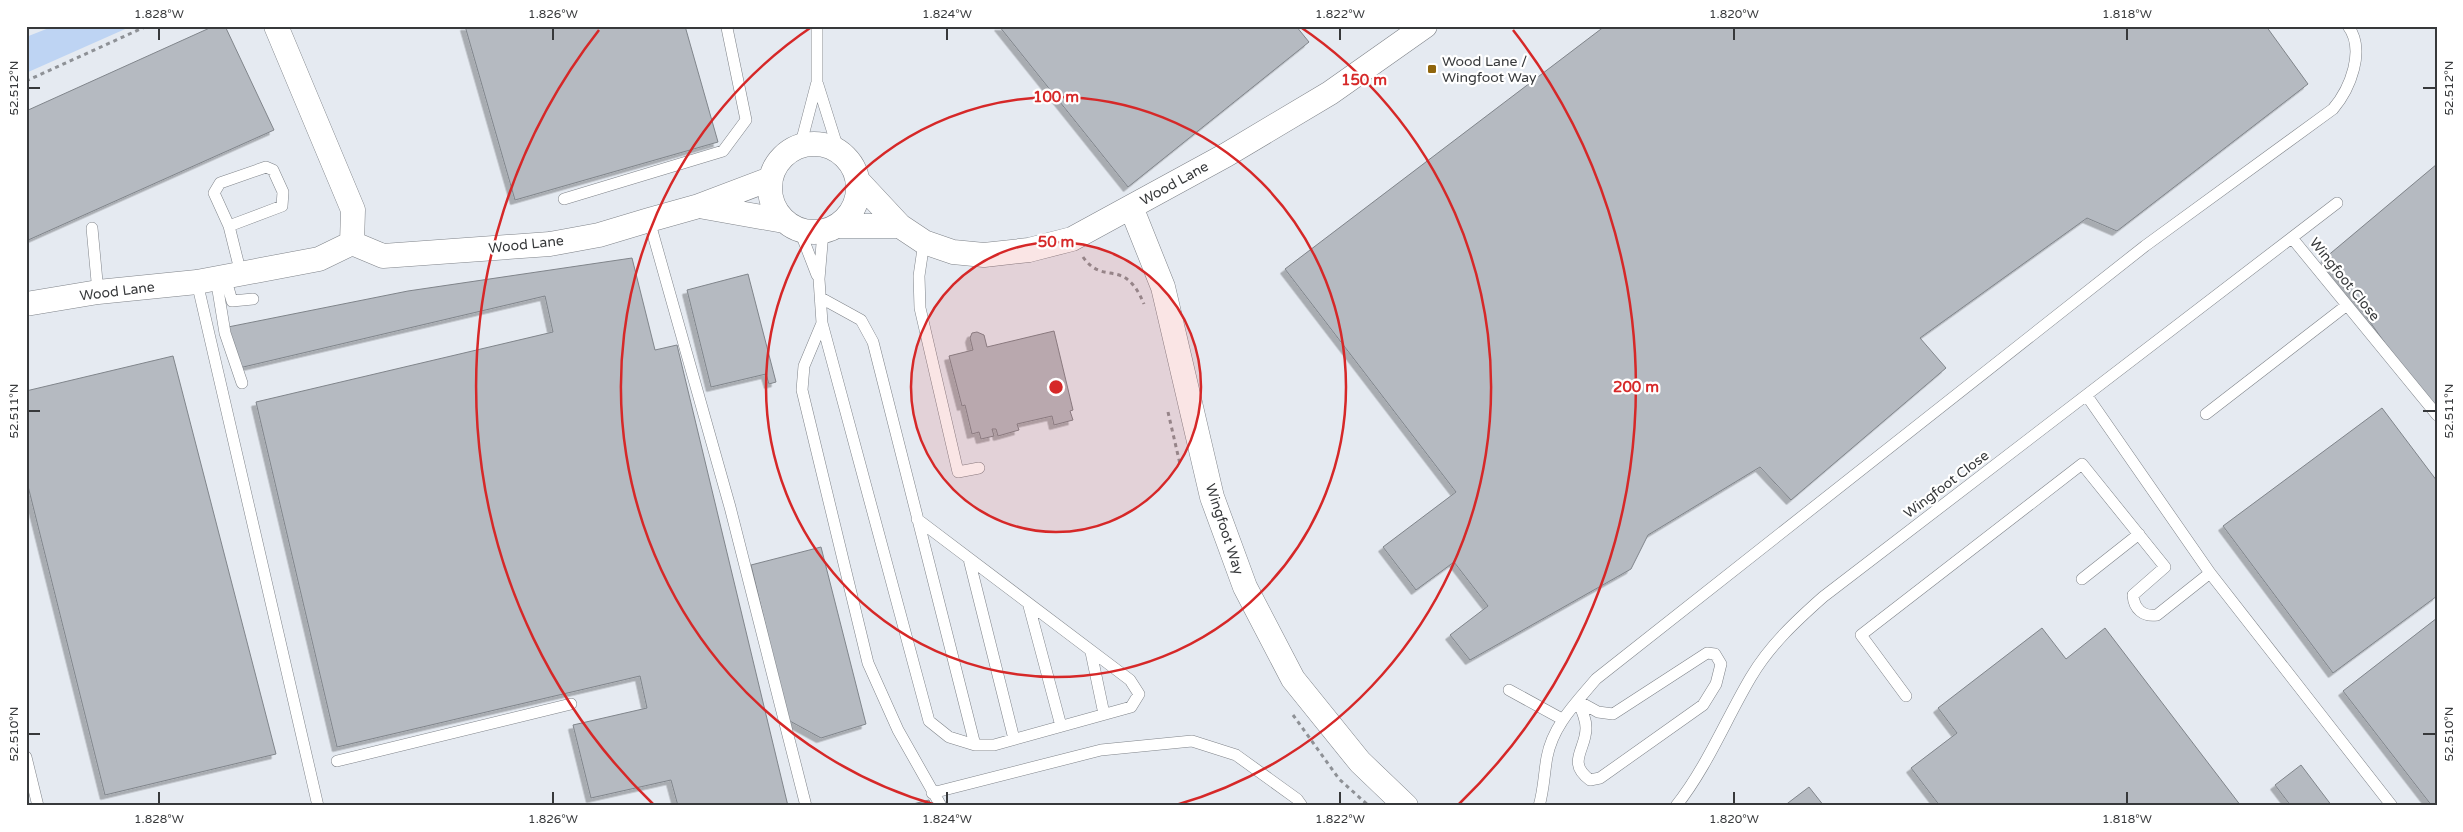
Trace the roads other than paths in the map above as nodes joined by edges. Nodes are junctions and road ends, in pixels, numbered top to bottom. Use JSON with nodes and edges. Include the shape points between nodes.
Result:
{"nodes":[{"id":1,"x":276,"y":26,"type":"edge"},
{"id":2,"x":817,"y":26,"type":"edge"},
{"id":3,"x":1425,"y":26,"type":"edge"},
{"id":4,"x":2348,"y":26,"type":"edge"},
{"id":5,"x":728,"y":27,"type":"edge"},
{"id":6,"x":817,"y":82,"type":"junction"},
{"id":7,"x":800,"y":146,"type":"junction"},
{"id":8,"x":839,"y":152,"type":"junction"},
{"id":9,"x":770,"y":179,"type":"junction"},
{"id":10,"x":858,"y":181,"type":"junction"},
{"id":11,"x":564,"y":199,"type":"dead end"},
{"id":12,"x":2337,"y":203,"type":"dead end"},
{"id":13,"x":699,"y":206,"type":"junction"},
{"id":14,"x":1131,"y":207,"type":"junction"},
{"id":15,"x":649,"y":220,"type":"junction"},
{"id":16,"x":229,"y":226,"type":"junction"},
{"id":17,"x":900,"y":226,"type":"junction"},
{"id":18,"x":811,"y":227,"type":"junction"},
{"id":19,"x":92,"y":228,"type":"dead end"},
{"id":20,"x":2292,"y":238,"type":"junction"},
{"id":21,"x":924,"y":242,"type":"junction"},
{"id":22,"x":352,"y":243,"type":"junction"},
{"id":23,"x":220,"y":278,"type":"junction"},
{"id":24,"x":819,"y":280,"type":"junction"},
{"id":25,"x":98,"y":292,"type":"junction"},
{"id":26,"x":821,"y":298,"type":"junction"},
{"id":27,"x":253,"y":299,"type":"dead end"},
{"id":28,"x":26,"y":304,"type":"edge"},
{"id":29,"x":2347,"y":305,"type":"junction"},
{"id":30,"x":822,"y":323,"type":"junction"},
{"id":31,"x":242,"y":383,"type":"dead end"},
{"id":32,"x":2087,"y":396,"type":"junction"},
{"id":33,"x":2206,"y":414,"type":"dead end"},
{"id":34,"x":2437,"y":415,"type":"edge"},
{"id":35,"x":980,"y":468,"type":"dead end"},
{"id":36,"x":917,"y":519,"type":"junction"},
{"id":37,"x":2139,"y":534,"type":"junction"},
{"id":38,"x":969,"y":559,"type":"junction"},
{"id":39,"x":2210,"y":573,"type":"junction"},
{"id":40,"x":2082,"y":579,"type":"dead end"},
{"id":41,"x":1029,"y":606,"type":"junction"},
{"id":42,"x":1091,"y":652,"type":"junction"},
{"id":43,"x":1510,"y":690,"type":"dead end"},
{"id":44,"x":1906,"y":696,"type":"dead end"},
{"id":45,"x":1578,"y":701,"type":"junction"},
{"id":46,"x":570,"y":704,"type":"dead end"},
{"id":47,"x":1104,"y":714,"type":"junction"},
{"id":48,"x":1589,"y":714,"type":"junction"},
{"id":49,"x":1562,"y":719,"type":"junction"},
{"id":50,"x":1061,"y":726,"type":"junction"},
{"id":51,"x":1014,"y":739,"type":"junction"},
{"id":52,"x":975,"y":745,"type":"junction"},
{"id":53,"x":26,"y":757,"type":"edge"},
{"id":54,"x":337,"y":761,"type":"dead end"},
{"id":55,"x":1543,"y":791,"type":"junction"},
{"id":56,"x":932,"y":793,"type":"junction"},
{"id":57,"x":38,"y":806,"type":"edge"},
{"id":58,"x":318,"y":806,"type":"edge"},
{"id":59,"x":806,"y":806,"type":"edge"},
{"id":60,"x":941,"y":806,"type":"edge"},
{"id":61,"x":1302,"y":806,"type":"edge"},
{"id":62,"x":1406,"y":806,"type":"edge"},
{"id":63,"x":1539,"y":806,"type":"edge"},
{"id":64,"x":1549,"y":806,"type":"edge"},
{"id":65,"x":1676,"y":806,"type":"edge"},
{"id":66,"x":2392,"y":806,"type":"edge"}],
"edges":[{"from":1,"to":22,"type":"street","via":[[353,210]]},
{"from":2,"to":6,"type":"lane"},
{"from":3,"to":14,"type":"street","name":"Wood Lane","via":[[1330,93]]},
{"from":4,"to":45,"type":"lane","via":[[2354,33],[2356,53],[2350,81],[2333,109],[2145,246],[1596,679]]},
{"from":5,"to":11,"type":"lane","via":[[746,120],[723,151]]},
{"from":6,"to":7,"type":"lane"},
{"from":6,"to":8,"type":"lane"},
{"from":7,"to":8,"type":"street","via":[[813,144]]},
{"from":7,"to":9,"type":"street","via":[[781,159]]},
{"from":8,"to":10,"type":"street","via":[[854,170]]},
{"from":9,"to":13,"type":"street","name":"Wood Lane"},
{"from":9,"to":18,"type":"street","via":[[774,209]]},
{"from":10,"to":17,"type":"street","name":"Wood Lane"},
{"from":10,"to":18,"type":"street","via":[[858,194],[847,218]]},
{"from":12,"to":20,"type":"lane","name":"Wingfoot Close"},
{"from":13,"to":15,"type":"street","name":"Wood Lane"},
{"from":13,"to":18,"type":"street","name":"Wood Lane"},
{"from":14,"to":21,"type":"street","name":"Wood Lane","via":[[1072,239],[1029,250],[984,255],[953,252]]},
{"from":14,"to":62,"type":"street","name":"Wingfoot Way","via":[[1163,287],[1212,496],[1245,587],[1293,679],[1360,762]]},
{"from":15,"to":22,"type":"street","name":"Wood Lane","via":[[599,235],[550,244],[383,256]]},
{"from":15,"to":59,"type":"lane","via":[[730,507]]},
{"from":16,"to":16,"type":"lane","via":[[214,193],[220,183],[266,167],[272,170],[283,192],[282,206]]},
{"from":16,"to":23,"type":"lane"},
{"from":17,"to":18,"type":"street","name":"Wood Lane"},
{"from":17,"to":21,"type":"street","name":"Wood Lane"},
{"from":18,"to":24,"type":"lane"},
{"from":18,"to":24,"type":"lane"},
{"from":19,"to":25,"type":"lane"},
{"from":20,"to":29,"type":"lane","name":"Wingfoot Close"},
{"from":20,"to":32,"type":"lane","name":"Wingfoot Close"},
{"from":21,"to":35,"type":"lane","via":[[919,276],[920,308],[958,472]]},
{"from":22,"to":23,"type":"street","name":"Wood Lane","via":[[319,259]]},
{"from":23,"to":25,"type":"street","name":"Wood Lane"},
{"from":23,"to":27,"type":"lane","via":[[232,301]]},
{"from":23,"to":31,"type":"lane","via":[[225,333]]},
{"from":23,"to":58,"type":"lane"},
{"from":24,"to":26,"type":"lane"},
{"from":25,"to":28,"type":"street","name":"Wood Lane"},
{"from":26,"to":30,"type":"lane"},
{"from":26,"to":36,"type":"lane","via":[[861,320],[873,342]]},
{"from":29,"to":33,"type":"lane"},
{"from":29,"to":34,"type":"lane","name":"Wingfoot Close"},
{"from":30,"to":52,"type":"lane","via":[[929,721],[949,737]]},
{"from":30,"to":56,"type":"lane","via":[[804,366],[802,390],[868,663],[898,730]]},
{"from":32,"to":39,"type":"lane"},
{"from":32,"to":65,"type":"lane","name":"Wingfoot Close","via":[[1823,597],[1784,633],[1752,675],[1691,786]]},
{"from":36,"to":38,"type":"lane"},
{"from":36,"to":52,"type":"lane"},
{"from":37,"to":39,"type":"lane","via":[[2165,566],[2133,595],[2136,606],[2144,615],[2157,615]]},
{"from":37,"to":40,"type":"lane"},
{"from":37,"to":44,"type":"lane","via":[[2082,464],[1861,635]]},
{"from":38,"to":41,"type":"lane"},
{"from":38,"to":51,"type":"lane"},
{"from":39,"to":66,"type":"lane"},
{"from":41,"to":42,"type":"lane"},
{"from":41,"to":50,"type":"lane"},
{"from":42,"to":47,"type":"lane"},
{"from":42,"to":47,"type":"lane","via":[[1130,680],[1139,694],[1131,707]]},
{"from":43,"to":49,"type":"lane"},
{"from":45,"to":48,"type":"lane"},
{"from":45,"to":49,"type":"lane"},
{"from":46,"to":54,"type":"lane"},
{"from":47,"to":50,"type":"lane"},
{"from":48,"to":48,"type":"lane","via":[[1613,714],[1700,656],[1715,654],[1719,659],[1721,664],[1716,684],[1703,705],[1595,780],[1582,774],[1578,766]]},
{"from":49,"to":55,"type":"lane","via":[[1548,755]]},
{"from":50,"to":51,"type":"lane"},
{"from":51,"to":52,"type":"lane","via":[[994,745]]},
{"from":53,"to":57,"type":"lane"},
{"from":55,"to":63,"type":"lane"},
{"from":55,"to":64,"type":"lane"},
{"from":56,"to":60,"type":"lane"},
{"from":56,"to":61,"type":"lane","via":[[1101,750],[1192,741],[1236,755]]}]}
